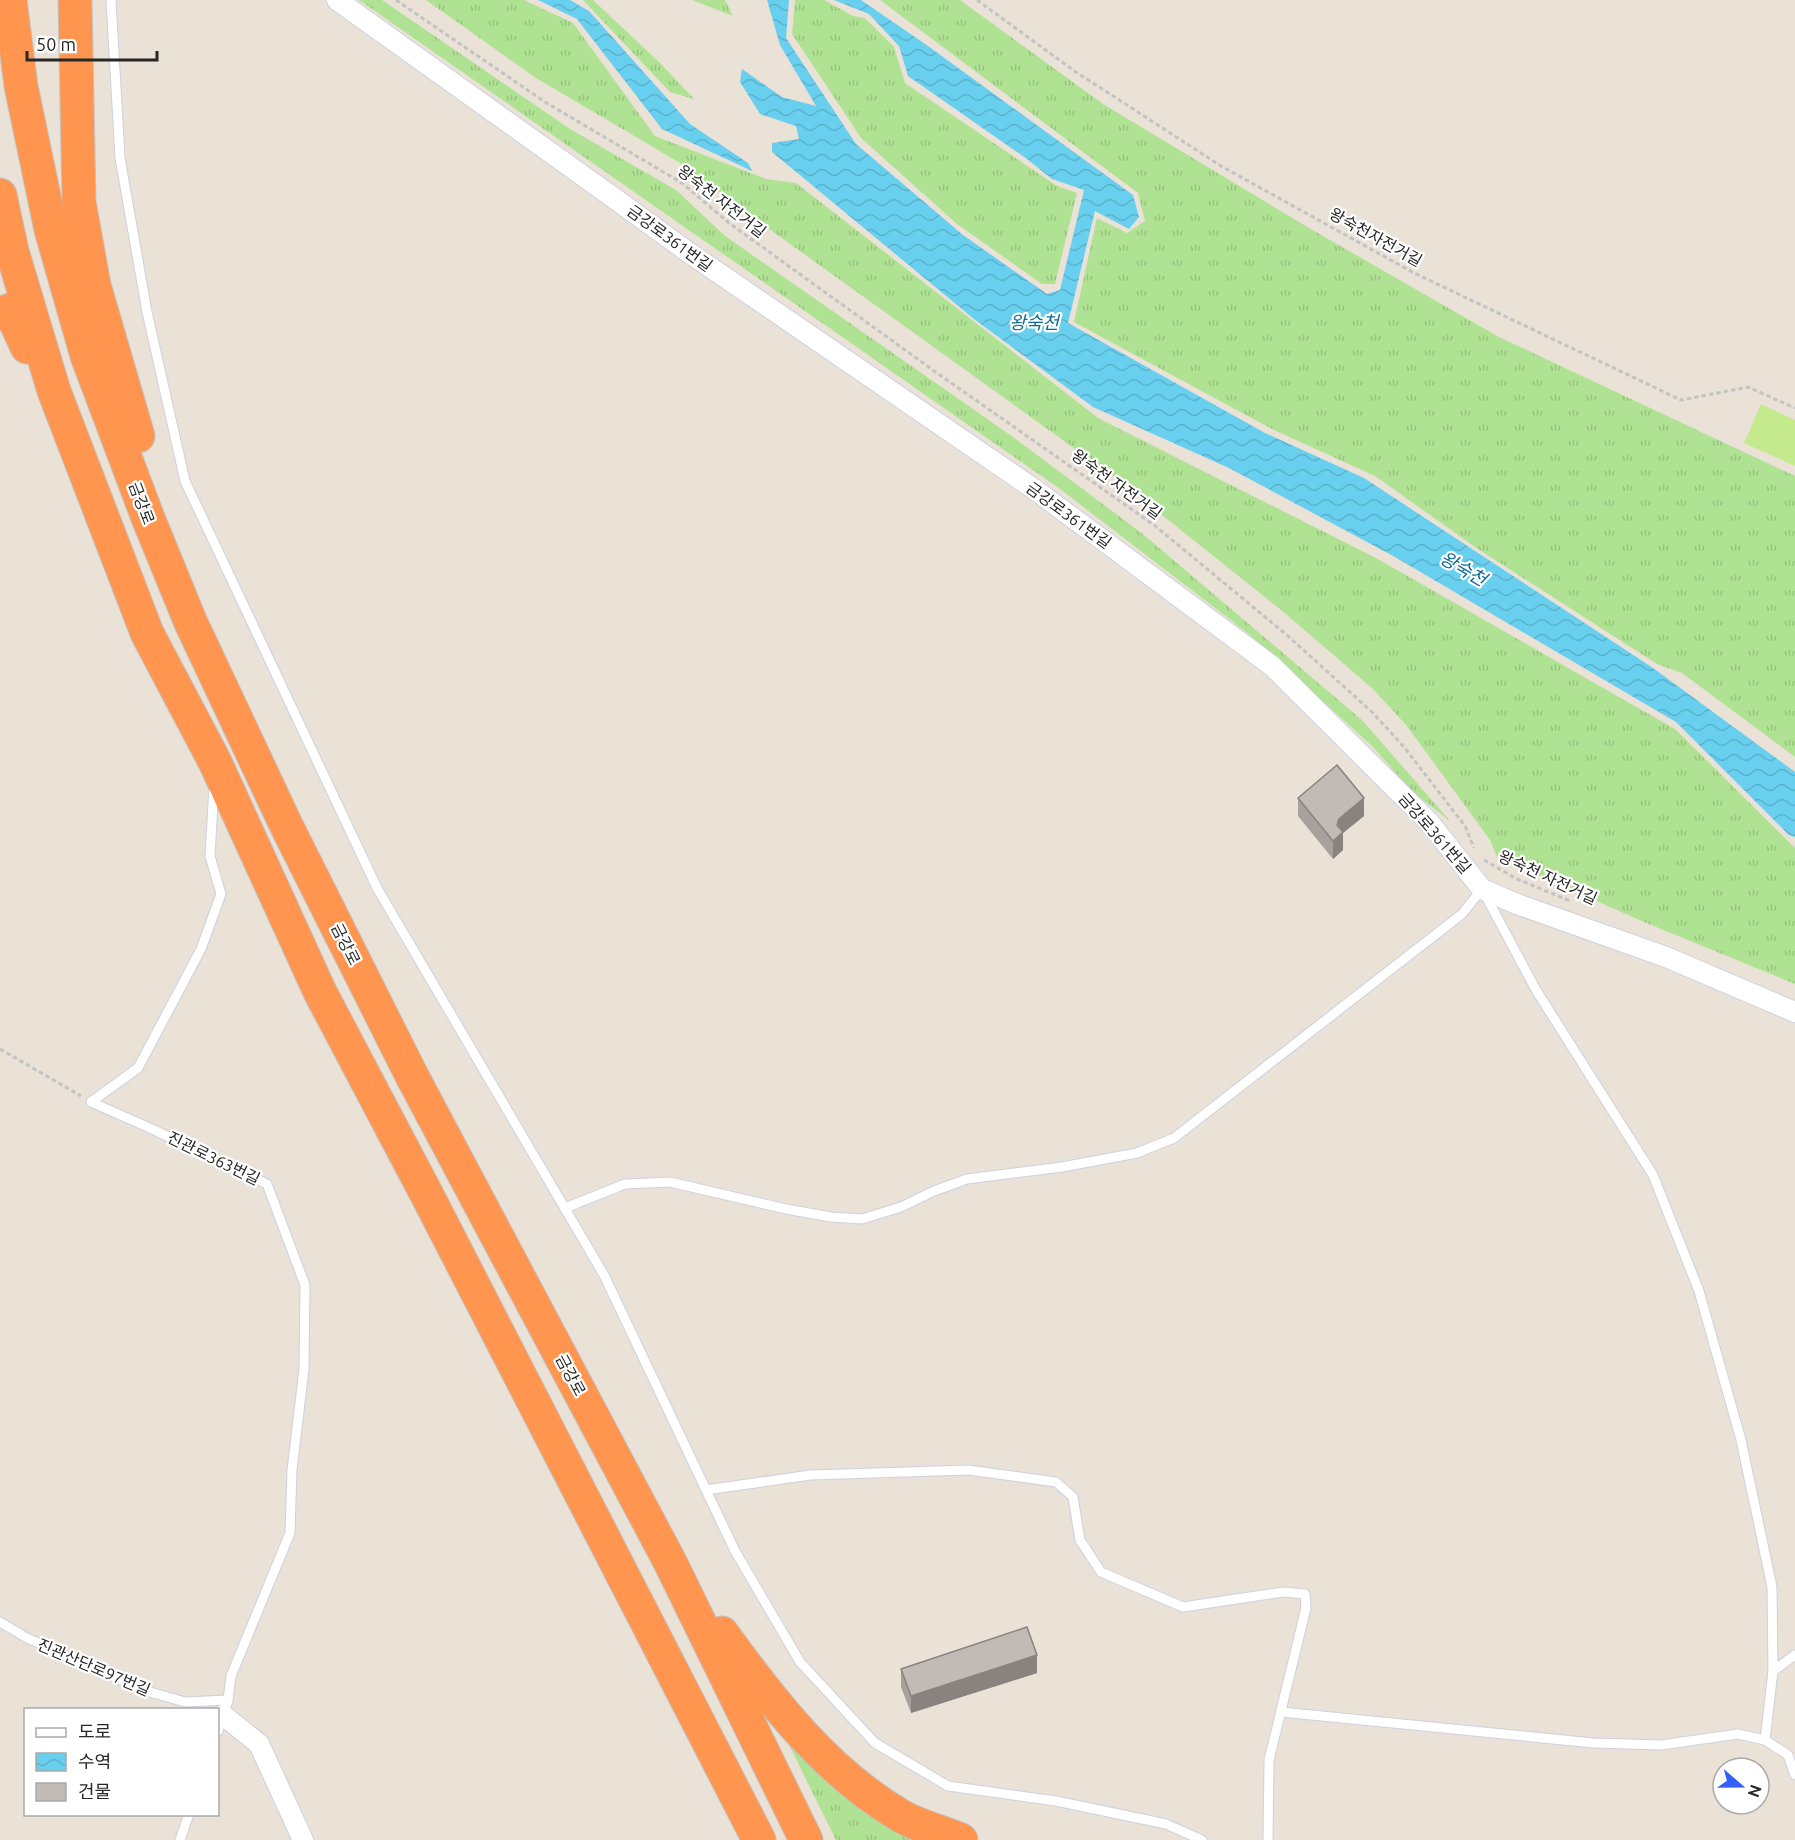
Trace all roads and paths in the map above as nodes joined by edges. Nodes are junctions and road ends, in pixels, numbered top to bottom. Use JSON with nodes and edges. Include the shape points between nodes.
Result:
{"nodes":[{"id":1,"x":10,"y":0,"type":"edge"},
{"id":2,"x":75,"y":0,"type":"edge"},
{"id":3,"x":111,"y":0,"type":"edge"},
{"id":4,"x":337,"y":0,"type":"edge"},
{"id":5,"x":396,"y":0,"type":"edge"},
{"id":6,"x":976,"y":0,"type":"edge"},
{"id":7,"x":0,"y":195,"type":"edge"},
{"id":8,"x":0,"y":314,"type":"edge"},
{"id":9,"x":1795,"y":408,"type":"edge"},
{"id":10,"x":97,"y":506,"type":"junction"},
{"id":11,"x":191,"y":622,"type":"junction"},
{"id":12,"x":215,"y":762,"type":"junction"},
{"id":13,"x":1482,"y":889,"type":"junction"},
{"id":14,"x":1572,"y":902,"type":"dead end"},
{"id":15,"x":1795,"y":1012,"type":"edge"},
{"id":16,"x":0,"y":1049,"type":"edge"},
{"id":17,"x":91,"y":1102,"type":"junction"},
{"id":18,"x":565,"y":1208,"type":"junction"},
{"id":19,"x":706,"y":1490,"type":"junction"},
{"id":20,"x":670,"y":1562,"type":"junction"},
{"id":21,"x":0,"y":1622,"type":"edge"},
{"id":22,"x":1795,"y":1655,"type":"edge"},
{"id":23,"x":1773,"y":1671,"type":"junction"},
{"id":24,"x":203,"y":1708,"type":"edge"},
{"id":25,"x":1281,"y":1712,"type":"junction"},
{"id":26,"x":223,"y":1715,"type":"edge"},
{"id":27,"x":1765,"y":1740,"type":"junction"},
{"id":28,"x":1795,"y":1775,"type":"edge"},
{"id":29,"x":189,"y":1816,"type":"edge"},
{"id":30,"x":180,"y":1840,"type":"edge"},
{"id":31,"x":303,"y":1840,"type":"edge"},
{"id":32,"x":759,"y":1840,"type":"edge"},
{"id":33,"x":806,"y":1840,"type":"edge"},
{"id":34,"x":961,"y":1840,"type":"edge"},
{"id":35,"x":1202,"y":1840,"type":"edge"},
{"id":36,"x":1268,"y":1840,"type":"edge"}],
"edges":[{"from":1,"to":11,"type":"highway","name":"금강로","via":[[21,86],[51,230],[87,356]]},
{"from":2,"to":11,"type":"highway","via":[[79,202],[94,285]]},
{"from":3,"to":18,"type":"lane","via":[[120,158],[147,312],[185,481],[377,888]]},
{"from":4,"to":13,"type":"street","name":"금강로361번길","via":[[688,252],[1035,489],[1272,666],[1429,822]]},
{"from":5,"to":14,"type":"path","name":"왕숙천 자전거길","via":[[544,102],[682,183],[729,223],[1154,525],[1372,712],[1465,826],[1484,861]]},
{"from":6,"to":9,"type":"path","name":"왕숙천자전거길","via":[[1082,76],[1221,166],[1414,273],[1681,400],[1748,387]]},
{"from":7,"to":10,"type":"highway","via":[[12,250],[54,391]]},
{"from":8,"to":10,"type":"highway","via":[[10,310]]},
{"from":10,"to":12,"type":"highway","via":[[147,633]]},
{"from":11,"to":20,"type":"highway","name":"금강로","via":[[287,827],[412,1076]]},
{"from":12,"to":17,"type":"lane","via":[[210,856],[221,894],[201,949],[138,1068]]},
{"from":12,"to":32,"type":"highway","via":[[320,992]]},
{"from":13,"to":15,"type":"street","name":"금강로361번길","via":[[1666,957]]},
{"from":13,"to":18,"type":"lane","via":[[1462,914],[1224,1101],[1174,1138],[1137,1153],[967,1179],[862,1219],[786,1209],[670,1182],[625,1184]]},
{"from":13,"to":23,"type":"lane","via":[[1536,990],[1653,1175],[1699,1291],[1741,1440],[1772,1587]]},
{"from":16,"to":17,"type":"path"},
{"from":17,"to":26,"type":"lane","name":"진관로363번길","via":[[267,1184],[305,1285],[304,1369],[292,1470],[290,1533],[231,1676]]},
{"from":18,"to":19,"type":"lane","via":[[604,1275]]},
{"from":19,"to":25,"type":"lane","via":[[810,1475],[968,1470],[1056,1482],[1073,1497],[1080,1540],[1101,1572],[1183,1607],[1283,1592],[1305,1594],[1306,1608]]},
{"from":19,"to":35,"type":"lane","via":[[735,1551],[800,1662],[875,1743],[948,1786],[1056,1801],[1166,1824]]},
{"from":20,"to":33,"type":"highway","name":"금강로"},
{"from":20,"to":34,"type":"highway","via":[[756,1680],[801,1734],[858,1786],[902,1817]]},
{"from":21,"to":24,"type":"lane","name":"진관산단로97번길","via":[[143,1690]]},
{"from":22,"to":23,"type":"lane"},
{"from":23,"to":27,"type":"lane"},
{"from":25,"to":27,"type":"lane","via":[[1593,1743],[1661,1746],[1738,1734]]},
{"from":25,"to":36,"type":"lane","via":[[1269,1760]]},
{"from":26,"to":31,"type":"street","via":[[259,1743]]},
{"from":27,"to":28,"type":"lane","via":[[1788,1755]]},
{"from":29,"to":30,"type":"lane"}]}
